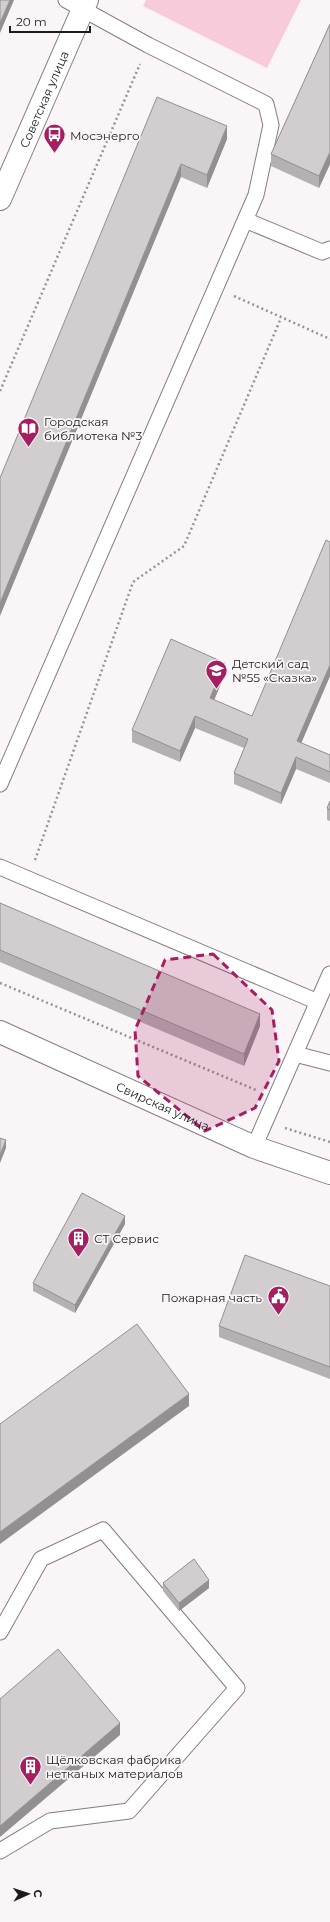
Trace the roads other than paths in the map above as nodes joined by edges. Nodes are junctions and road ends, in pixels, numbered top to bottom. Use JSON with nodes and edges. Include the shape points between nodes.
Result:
{"nodes":[{"id":1,"x":79,"y":3,"type":"edge"},
{"id":2,"x":5,"y":174,"type":"edge"},
{"id":3,"x":0,"y":199,"type":"edge"},
{"id":4,"x":245,"y":220,"type":"junction"},
{"id":5,"x":327,"y":254,"type":"edge"},
{"id":6,"x":0,"y":784,"type":"edge"},
{"id":7,"x":0,"y":867,"type":"edge"},
{"id":8,"x":330,"y":974,"type":"edge"},
{"id":9,"x":318,"y":1002,"type":"junction"},
{"id":10,"x":0,"y":1032,"type":"edge"},
{"id":11,"x":295,"y":1054,"type":"junction"},
{"id":12,"x":330,"y":1063,"type":"edge"},
{"id":13,"x":254,"y":1147,"type":"junction"},
{"id":14,"x":330,"y":1173,"type":"edge"},
{"id":15,"x":0,"y":1632,"type":"edge"},
{"id":16,"x":0,"y":1851,"type":"edge"}],
"edges":[{"from":1,"to":2,"type":"street","name":"Советская улица"},
{"from":1,"to":4,"type":"lane","via":[[148,45],[266,104],[272,126],[256,195]]},
{"from":2,"to":3,"type":"street","name":"Советская улица"},
{"from":4,"to":5,"type":"lane"},
{"from":4,"to":6,"type":"lane"},
{"from":7,"to":9,"type":"lane"},
{"from":8,"to":9,"type":"lane"},
{"from":9,"to":11,"type":"lane"},
{"from":10,"to":13,"type":"street","name":"Свирская улица"},
{"from":11,"to":12,"type":"lane"},
{"from":11,"to":13,"type":"lane"},
{"from":13,"to":14,"type":"street","name":"Свирская улица"},
{"from":15,"to":16,"type":"lane","via":[[41,1559],[103,1530],[237,1688],[129,1811],[50,1820]]}]}
